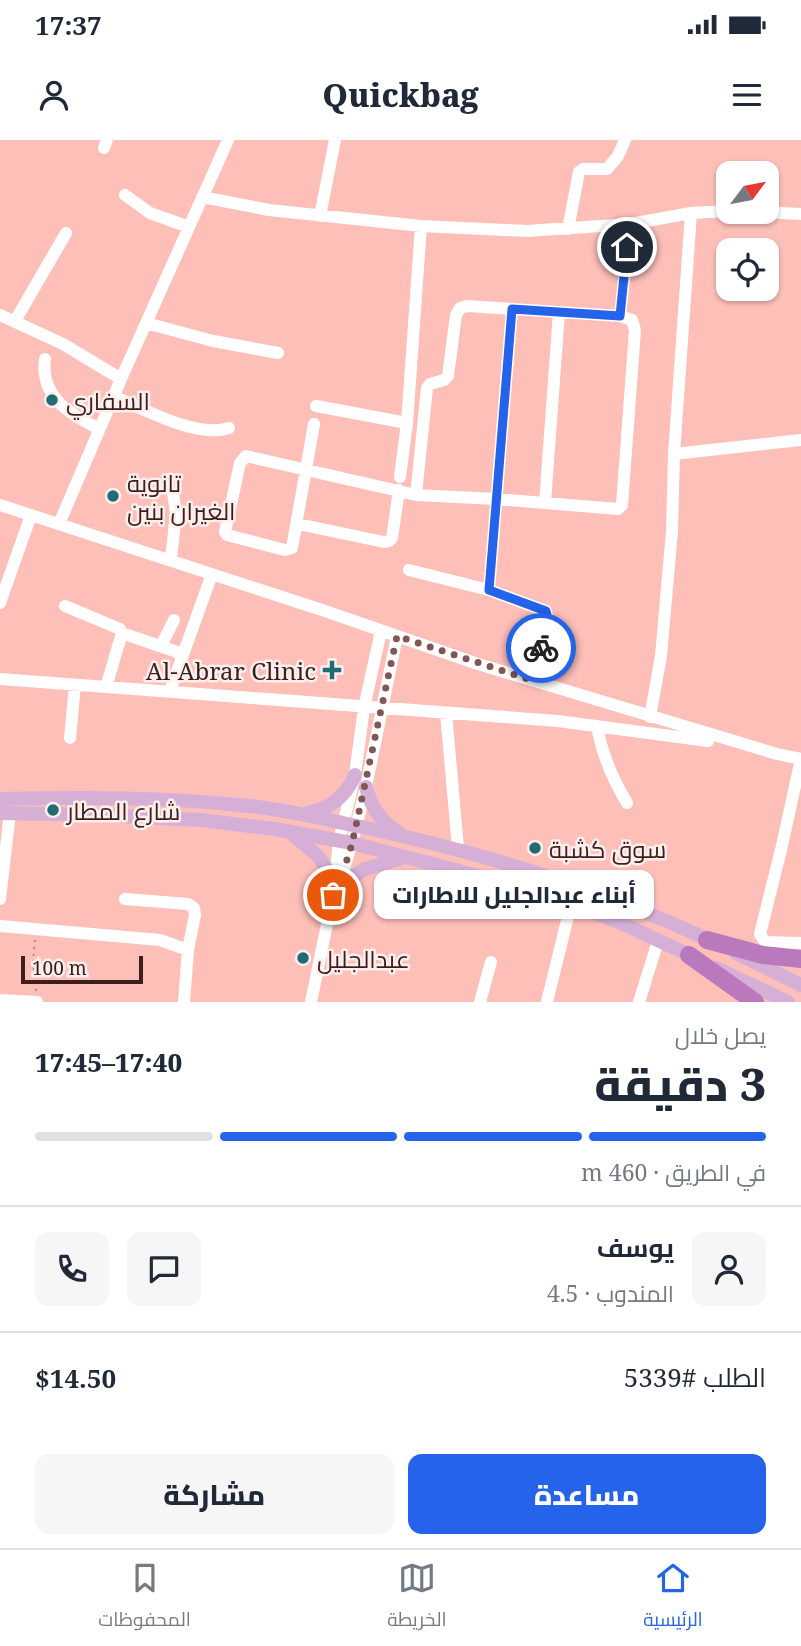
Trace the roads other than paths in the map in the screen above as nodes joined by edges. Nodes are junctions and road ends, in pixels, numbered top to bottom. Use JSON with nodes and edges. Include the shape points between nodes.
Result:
{"nodes":[{"id":1,"x":228,"y":140,"type":"edge"},
{"id":2,"x":335,"y":140,"type":"edge"},
{"id":3,"x":625,"y":140,"type":"edge"},
{"id":4,"x":125,"y":195,"type":"dead end"},
{"id":5,"x":202,"y":197,"type":"junction"},
{"id":6,"x":716,"y":212,"type":"edge"},
{"id":7,"x":691,"y":213,"type":"junction"},
{"id":8,"x":779,"y":213,"type":"edge"},
{"id":9,"x":801,"y":214,"type":"edge"},
{"id":10,"x":320,"y":216,"type":"junction"},
{"id":11,"x":630,"y":224,"type":"junction"},
{"id":12,"x":421,"y":226,"type":"junction"},
{"id":13,"x":189,"y":227,"type":"junction"},
{"id":14,"x":568,"y":229,"type":"junction"},
{"id":15,"x":66,"y":233,"type":"dead end"},
{"id":16,"x":512,"y":309,"type":"junction"},
{"id":17,"x":559,"y":312,"type":"junction"},
{"id":18,"x":0,"y":316,"type":"edge"},
{"id":19,"x":620,"y":316,"type":"junction"},
{"id":20,"x":15,"y":321,"type":"junction"},
{"id":21,"x":146,"y":323,"type":"junction"},
{"id":22,"x":278,"y":354,"type":"dead end"},
{"id":23,"x":45,"y":359,"type":"dead end"},
{"id":24,"x":121,"y":379,"type":"junction"},
{"id":25,"x":113,"y":396,"type":"junction"},
{"id":26,"x":316,"y":406,"type":"dead end"},
{"id":27,"x":407,"y":423,"type":"junction"},
{"id":28,"x":314,"y":424,"type":"dead end"},
{"id":29,"x":229,"y":428,"type":"dead end"},
{"id":30,"x":99,"y":429,"type":"junction"},
{"id":31,"x":801,"y":440,"type":"edge"},
{"id":32,"x":674,"y":454,"type":"junction"},
{"id":33,"x":307,"y":471,"type":"junction"},
{"id":34,"x":400,"y":484,"type":"junction"},
{"id":35,"x":173,"y":493,"type":"dead end"},
{"id":36,"x":416,"y":495,"type":"junction"},
{"id":37,"x":496,"y":499,"type":"junction"},
{"id":38,"x":545,"y":503,"type":"junction"},
{"id":39,"x":0,"y":505,"type":"edge"},
{"id":40,"x":31,"y":515,"type":"junction"},
{"id":41,"x":59,"y":524,"type":"junction"},
{"id":42,"x":298,"y":524,"type":"junction"},
{"id":43,"x":171,"y":559,"type":"junction"},
{"id":44,"x":409,"y":570,"type":"dead end"},
{"id":45,"x":212,"y":574,"type":"junction"},
{"id":46,"x":489,"y":590,"type":"junction"},
{"id":47,"x":1,"y":597,"type":"edge"},
{"id":48,"x":65,"y":607,"type":"dead end"},
{"id":49,"x":174,"y":620,"type":"dead end"},
{"id":50,"x":381,"y":631,"type":"junction"},
{"id":51,"x":122,"y":633,"type":"junction"},
{"id":52,"x":397,"y":636,"type":"junction"},
{"id":53,"x":161,"y":646,"type":"junction"},
{"id":54,"x":183,"y":654,"type":"junction"},
{"id":55,"x":0,"y":680,"type":"edge"},
{"id":56,"x":531,"y":680,"type":"junction"},
{"id":57,"x":75,"y":685,"type":"junction"},
{"id":58,"x":106,"y":687,"type":"junction"},
{"id":59,"x":170,"y":691,"type":"junction"},
{"id":60,"x":364,"y":708,"type":"junction"},
{"id":61,"x":382,"y":709,"type":"junction"},
{"id":62,"x":446,"y":713,"type":"junction"},
{"id":63,"x":650,"y":717,"type":"junction"},
{"id":64,"x":597,"y":726,"type":"junction"},
{"id":65,"x":70,"y":738,"type":"dead end"},
{"id":66,"x":777,"y":754,"type":"junction"},
{"id":67,"x":801,"y":759,"type":"edge"},
{"id":68,"x":355,"y":775,"type":"junction"},
{"id":69,"x":366,"y":787,"type":"junction"},
{"id":70,"x":0,"y":799,"type":"edge"},
{"id":71,"x":627,"y":803,"type":"dead end"},
{"id":72,"x":5,"y":813,"type":"edge"},
{"id":73,"x":299,"y":813,"type":"junction"},
{"id":74,"x":350,"y":824,"type":"junction"},
{"id":75,"x":289,"y":832,"type":"junction"},
{"id":76,"x":405,"y":836,"type":"junction"},
{"id":77,"x":346,"y":842,"type":"junction"},
{"id":78,"x":458,"y":848,"type":"junction"},
{"id":79,"x":403,"y":858,"type":"junction"},
{"id":80,"x":335,"y":887,"type":"junction"},
{"id":81,"x":0,"y":899,"type":"edge"},
{"id":82,"x":125,"y":899,"type":"dead end"},
{"id":83,"x":571,"y":904,"type":"junction"},
{"id":84,"x":0,"y":926,"type":"edge"},
{"id":85,"x":708,"y":940,"type":"junction"},
{"id":86,"x":658,"y":941,"type":"junction"},
{"id":87,"x":801,"y":943,"type":"edge"},
{"id":88,"x":188,"y":950,"type":"junction"},
{"id":89,"x":689,"y":955,"type":"junction"},
{"id":90,"x":801,"y":959,"type":"edge"},
{"id":91,"x":491,"y":962,"type":"dead end"},
{"id":92,"x":801,"y":985,"type":"edge"},
{"id":93,"x":735,"y":995,"type":"edge"},
{"id":94,"x":37,"y":998,"type":"edge"},
{"id":95,"x":0,"y":1000,"type":"edge"},
{"id":96,"x":184,"y":1002,"type":"edge"},
{"id":97,"x":311,"y":1002,"type":"edge"},
{"id":98,"x":480,"y":1002,"type":"edge"},
{"id":99,"x":547,"y":1002,"type":"edge"},
{"id":100,"x":639,"y":1002,"type":"edge"},
{"id":101,"x":755,"y":1002,"type":"edge"},
{"id":102,"x":788,"y":1002,"type":"edge"}],
"edges":[{"from":1,"to":5,"type":"street"},
{"from":2,"to":10,"type":"street"},
{"from":3,"to":14,"type":"street","via":[[607,169],[579,172]]},
{"from":4,"to":13,"type":"street","via":[[150,212]]},
{"from":5,"to":10,"type":"street"},
{"from":5,"to":13,"type":"street"},
{"from":6,"to":7,"type":"street"},
{"from":7,"to":11,"type":"street"},
{"from":7,"to":32,"type":"street"},
{"from":8,"to":9,"type":"street"},
{"from":10,"to":12,"type":"street"},
{"from":11,"to":14,"type":"street"},
{"from":11,"to":19,"type":"street"},
{"from":12,"to":14,"type":"street"},
{"from":12,"to":27,"type":"street"},
{"from":13,"to":21,"type":"street"},
{"from":15,"to":20,"type":"street"},
{"from":16,"to":17,"type":"street"},
{"from":16,"to":36,"type":"street","via":[[467,306],[456,314],[448,376],[427,388]]},
{"from":16,"to":37,"type":"street"},
{"from":17,"to":19,"type":"street"},
{"from":17,"to":38,"type":"street"},
{"from":18,"to":20,"type":"street"},
{"from":19,"to":38,"type":"street","via":[[635,325],[622,507]]},
{"from":20,"to":24,"type":"street"},
{"from":21,"to":22,"type":"street"},
{"from":21,"to":24,"type":"street"},
{"from":23,"to":30,"type":"street","via":[[44,370],[61,407]]},
{"from":24,"to":25,"type":"street"},
{"from":25,"to":29,"type":"street","via":[[201,430]]},
{"from":25,"to":30,"type":"street"},
{"from":26,"to":27,"type":"street"},
{"from":27,"to":34,"type":"street"},
{"from":28,"to":33,"type":"street"},
{"from":30,"to":41,"type":"street"},
{"from":31,"to":32,"type":"street"},
{"from":32,"to":63,"type":"street","via":[[673,531]]},
{"from":33,"to":34,"type":"street"},
{"from":33,"to":42,"type":"street"},
{"from":33,"to":42,"type":"street","via":[[243,457],[225,532],[288,551]]},
{"from":34,"to":36,"type":"street"},
{"from":34,"to":42,"type":"street","via":[[389,541]]},
{"from":35,"to":43,"type":"street","via":[[176,513]]},
{"from":36,"to":37,"type":"street"},
{"from":37,"to":38,"type":"street"},
{"from":37,"to":46,"type":"street"},
{"from":39,"to":40,"type":"street"},
{"from":40,"to":41,"type":"street"},
{"from":40,"to":47,"type":"street"},
{"from":41,"to":43,"type":"street"},
{"from":43,"to":45,"type":"street"},
{"from":44,"to":46,"type":"street"},
{"from":45,"to":50,"type":"street"},
{"from":45,"to":54,"type":"street"},
{"from":46,"to":56,"type":"street","via":[[548,615]]},
{"from":48,"to":51,"type":"street","via":[[117,626]]},
{"from":49,"to":53,"type":"street"},
{"from":50,"to":52,"type":"street"},
{"from":50,"to":60,"type":"street"},
{"from":51,"to":53,"type":"street"},
{"from":51,"to":58,"type":"street"},
{"from":52,"to":56,"type":"street"},
{"from":52,"to":61,"type":"street"},
{"from":53,"to":54,"type":"street"},
{"from":54,"to":59,"type":"street"},
{"from":55,"to":57,"type":"street"},
{"from":56,"to":63,"type":"street"},
{"from":57,"to":58,"type":"street"},
{"from":57,"to":65,"type":"street"},
{"from":58,"to":59,"type":"street"},
{"from":59,"to":60,"type":"street"},
{"from":60,"to":61,"type":"street"},
{"from":60,"to":68,"type":"street"},
{"from":61,"to":62,"type":"street"},
{"from":61,"to":69,"type":"street"},
{"from":62,"to":64,"type":"street"},
{"from":62,"to":78,"type":"street"},
{"from":63,"to":66,"type":"street"},
{"from":64,"to":66,"type":"street"},
{"from":64,"to":71,"type":"street","via":[[601,751]]},
{"from":66,"to":67,"type":"street"},
{"from":67,"to":87,"type":"street","via":[[760,934],[770,944]]},
{"from":68,"to":73,"type":"main road","via":[[345,793],[329,806]]},
{"from":68,"to":74,"type":"street"},
{"from":69,"to":74,"type":"street"},
{"from":69,"to":76,"type":"main road","via":[[383,822]]},
{"from":70,"to":73,"type":"main road","via":[[144,798]]},
{"from":72,"to":75,"type":"main road","via":[[149,816]]},
{"from":72,"to":81,"type":"street"},
{"from":73,"to":74,"type":"main road"},
{"from":74,"to":76,"type":"main road"},
{"from":74,"to":77,"type":"street"},
{"from":75,"to":77,"type":"main road"},
{"from":75,"to":80,"type":"main road","via":[[318,856]]},
{"from":76,"to":78,"type":"main road"},
{"from":77,"to":79,"type":"main road"},
{"from":77,"to":80,"type":"street"},
{"from":78,"to":85,"type":"main road","via":[[566,882]]},
{"from":79,"to":80,"type":"main road","via":[[365,869]]},
{"from":79,"to":83,"type":"main road"},
{"from":80,"to":97,"type":"street"},
{"from":82,"to":88,"type":"street","via":[[191,906],[195,915]]},
{"from":83,"to":86,"type":"main road"},
{"from":83,"to":99,"type":"street"},
{"from":84,"to":88,"type":"street","via":[[160,940]]},
{"from":85,"to":90,"type":"highway","via":[[763,955]]},
{"from":85,"to":92,"type":"main road"},
{"from":86,"to":89,"type":"main road"},
{"from":86,"to":100,"type":"street"},
{"from":88,"to":96,"type":"street"},
{"from":89,"to":93,"type":"highway"},
{"from":89,"to":102,"type":"main road"},
{"from":91,"to":98,"type":"street"},
{"from":93,"to":101,"type":"highway"},
{"from":94,"to":95,"type":"street"}]}
